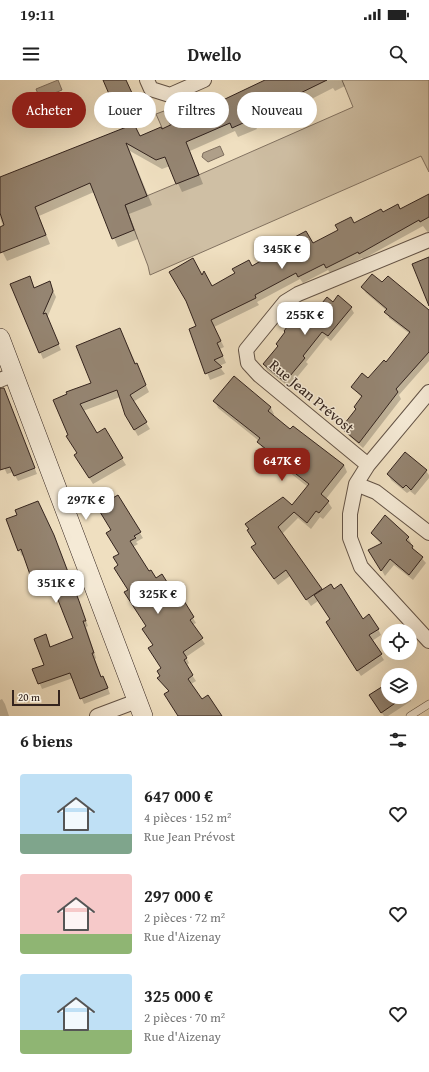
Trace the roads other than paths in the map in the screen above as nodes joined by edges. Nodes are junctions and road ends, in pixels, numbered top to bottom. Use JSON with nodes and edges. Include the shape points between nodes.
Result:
{"nodes":[{"id":1,"x":147,"y":80,"type":"edge"},
{"id":2,"x":204,"y":80,"type":"edge"},
{"id":3,"x":429,"y":240,"type":"edge"},
{"id":4,"x":0,"y":338,"type":"edge"},
{"id":5,"x":7,"y":377,"type":"edge"},
{"id":6,"x":429,"y":392,"type":"edge"},
{"id":7,"x":368,"y":465,"type":"junction"},
{"id":8,"x":356,"y":484,"type":"junction"},
{"id":9,"x":429,"y":533,"type":"edge"},
{"id":10,"x":429,"y":641,"type":"edge"},
{"id":11,"x":429,"y":704,"type":"edge"},
{"id":12,"x":140,"y":708,"type":"edge"},
{"id":13,"x":97,"y":716,"type":"edge"},
{"id":14,"x":410,"y":716,"type":"edge"}],
"edges":[{"from":1,"to":2,"type":"street","via":[[151,89],[170,95]]},
{"from":3,"to":7,"type":"street","name":"Rue Jean Prévost","via":[[305,291],[285,302],[246,350],[248,363],[259,376]]},
{"from":4,"to":5,"type":"main road"},
{"from":5,"to":12,"type":"main road"},
{"from":6,"to":7,"type":"street"},
{"from":7,"to":8,"type":"street"},
{"from":8,"to":9,"type":"street","via":[[376,492]]},
{"from":8,"to":10,"type":"street","via":[[350,514],[350,538],[361,567]]},
{"from":11,"to":14,"type":"lane"},
{"from":12,"to":13,"type":"street"}]}
